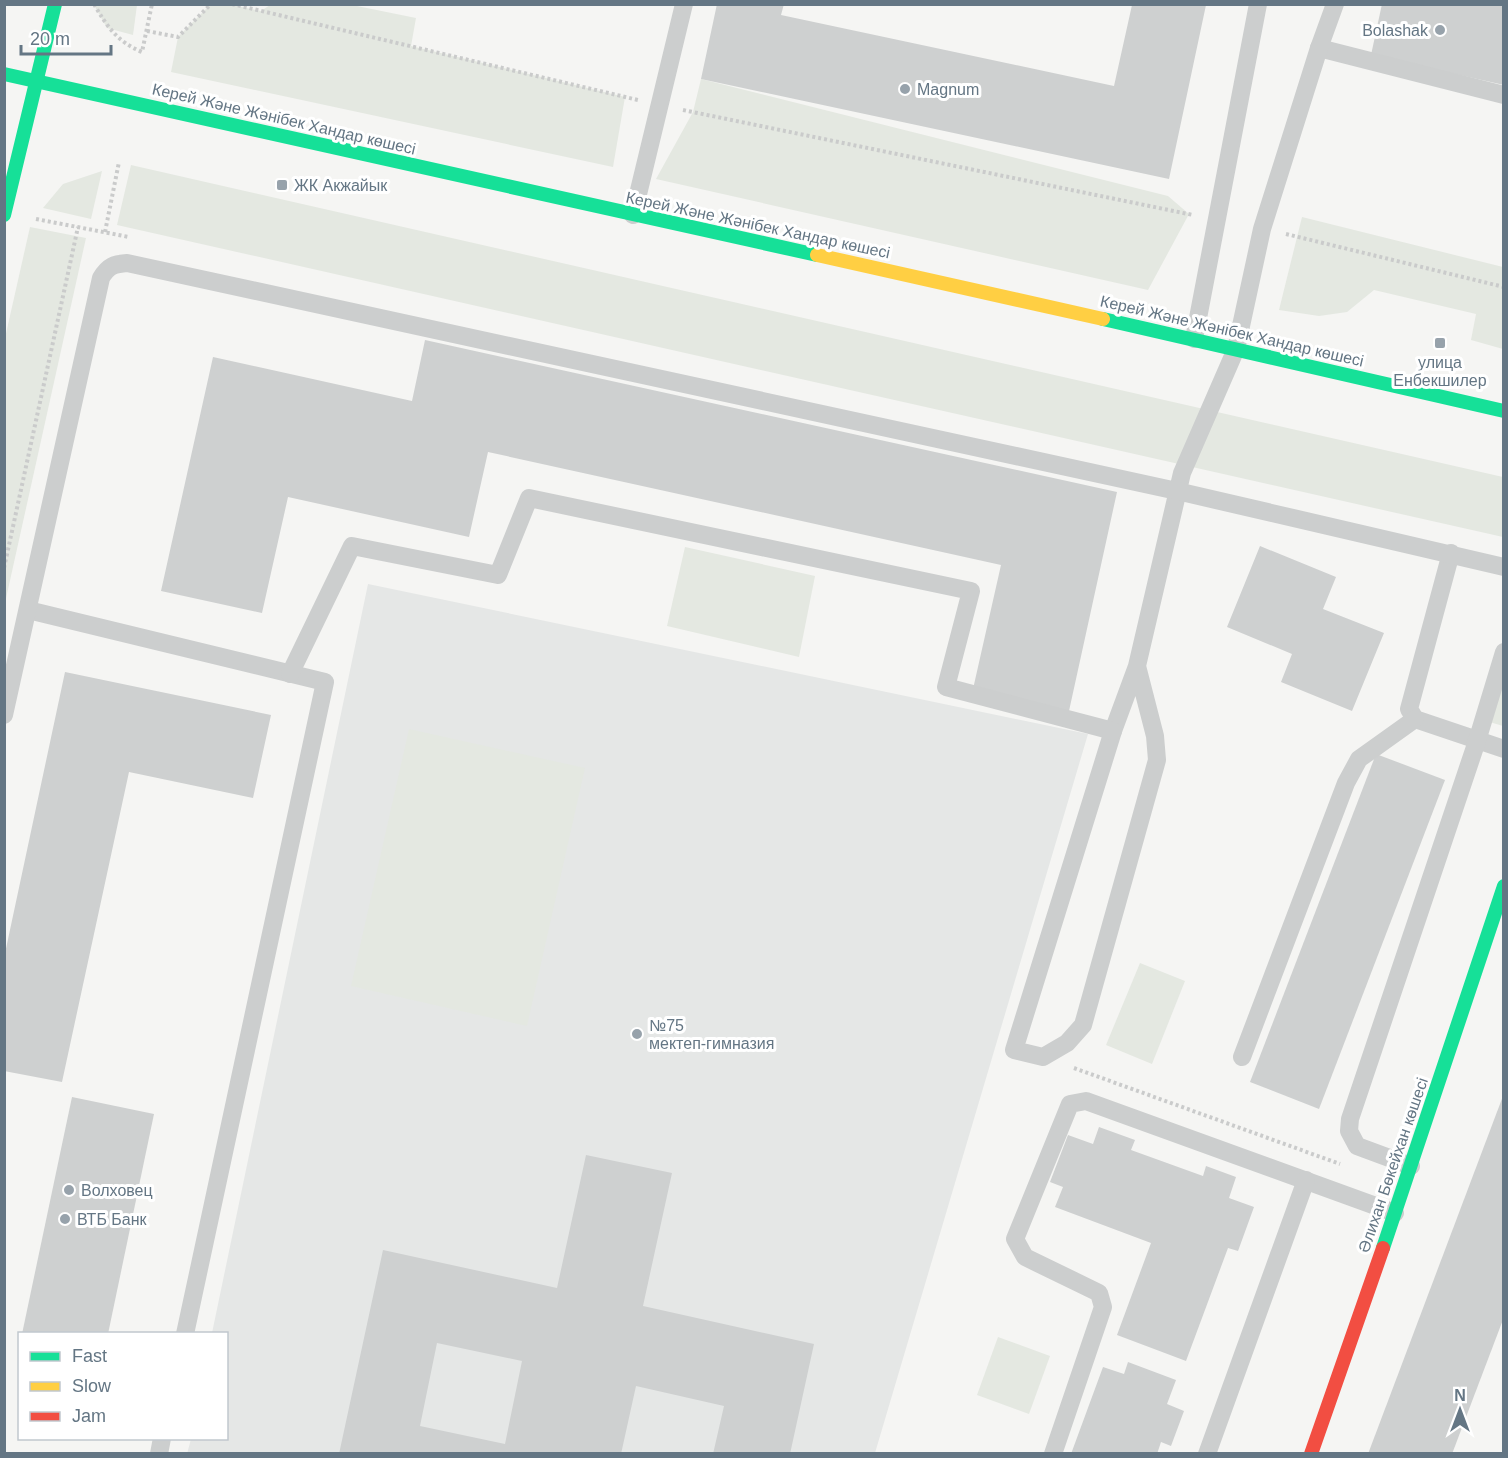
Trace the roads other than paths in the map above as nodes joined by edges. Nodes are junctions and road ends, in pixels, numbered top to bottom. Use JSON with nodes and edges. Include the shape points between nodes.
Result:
{"nodes":[{"id":1,"x":55,"y":4,"type":"edge"},
{"id":2,"x":684,"y":4,"type":"edge"},
{"id":3,"x":1258,"y":4,"type":"edge"},
{"id":4,"x":1335,"y":4,"type":"edge"},
{"id":5,"x":1318,"y":48,"type":"junction"},
{"id":6,"x":4,"y":74,"type":"edge"},
{"id":7,"x":38,"y":81,"type":"junction"},
{"id":8,"x":1503,"y":95,"type":"edge"},
{"id":9,"x":4,"y":215,"type":"edge"},
{"id":10,"x":633,"y":215,"type":"junction"},
{"id":11,"x":1194,"y":339,"type":"junction"},
{"id":12,"x":1236,"y":348,"type":"junction"},
{"id":13,"x":1503,"y":411,"type":"edge"},
{"id":14,"x":1177,"y":491,"type":"junction"},
{"id":15,"x":1451,"y":552,"type":"junction"},
{"id":16,"x":1503,"y":567,"type":"edge"},
{"id":17,"x":28,"y":610,"type":"junction"},
{"id":18,"x":1503,"y":652,"type":"edge"},
{"id":19,"x":1137,"y":666,"type":"junction"},
{"id":20,"x":290,"y":674,"type":"junction"},
{"id":21,"x":4,"y":715,"type":"edge"},
{"id":22,"x":1415,"y":719,"type":"junction"},
{"id":23,"x":1113,"y":730,"type":"junction"},
{"id":24,"x":1477,"y":741,"type":"junction"},
{"id":25,"x":1503,"y":749,"type":"edge"},
{"id":26,"x":1503,"y":886,"type":"edge"},
{"id":27,"x":1242,"y":1057,"type":"dead end"},
{"id":28,"x":1411,"y":1167,"type":"junction"},
{"id":29,"x":1306,"y":1180,"type":"junction"},
{"id":30,"x":1395,"y":1213,"type":"junction"},
{"id":31,"x":184,"y":1332,"type":"edge"},
{"id":32,"x":1053,"y":1454,"type":"edge"},
{"id":33,"x":1207,"y":1454,"type":"edge"},
{"id":34,"x":1311,"y":1454,"type":"edge"}],
"edges":[{"from":1,"to":7,"type":"main road"},
{"from":2,"to":10,"type":"lane"},
{"from":3,"to":11,"type":"lane"},
{"from":4,"to":5,"type":"lane"},
{"from":5,"to":8,"type":"lane"},
{"from":5,"to":12,"type":"lane","via":[[1262,229]]},
{"from":6,"to":7,"type":"main road","name":"Керей Және Жәнібек Хандар көшесі"},
{"from":7,"to":9,"type":"main road"},
{"from":7,"to":10,"type":"main road","name":"Керей Және Жәнібек Хандар көшесі"},
{"from":10,"to":11,"type":"main road","name":"Керей Және Жәнібек Хандар көшесі"},
{"from":11,"to":12,"type":"main road","name":"Керей Және Жәнібек Хандар көшесі"},
{"from":12,"to":13,"type":"main road","name":"Керей Және Жәнібек Хандар көшесі"},
{"from":12,"to":14,"type":"lane"},
{"from":14,"to":15,"type":"lane"},
{"from":14,"to":17,"type":"lane","via":[[127,263],[116,264],[107,267],[101,278]]},
{"from":14,"to":19,"type":"lane"},
{"from":15,"to":16,"type":"lane"},
{"from":15,"to":22,"type":"lane","via":[[1409,709]]},
{"from":17,"to":20,"type":"lane"},
{"from":17,"to":21,"type":"lane"},
{"from":18,"to":24,"type":"lane"},
{"from":19,"to":23,"type":"lane"},
{"from":19,"to":23,"type":"lane","via":[[1155,736],[1156,760],[1083,1025],[1067,1043],[1043,1057],[1014,1050]]},
{"from":20,"to":23,"type":"lane","via":[[352,546],[498,575],[529,498],[971,591],[946,687]]},
{"from":20,"to":31,"type":"lane","via":[[325,682]]},
{"from":22,"to":24,"type":"lane"},
{"from":22,"to":27,"type":"lane","via":[[1359,759],[1346,783]]},
{"from":24,"to":25,"type":"lane"},
{"from":24,"to":28,"type":"lane","via":[[1350,1119],[1349,1131],[1357,1146]]},
{"from":26,"to":28,"type":"main road","name":"Әлихан Бөкейхан көшесі"},
{"from":28,"to":30,"type":"main road","name":"Әлихан Бөкейхан көшесі"},
{"from":29,"to":30,"type":"lane"},
{"from":29,"to":32,"type":"lane","via":[[1086,1101],[1070,1104],[1015,1239],[1025,1257],[1099,1293],[1104,1307]]},
{"from":29,"to":33,"type":"lane"},
{"from":30,"to":34,"type":"main road","name":"Әлихан Бөкейхан көшесі"}]}
